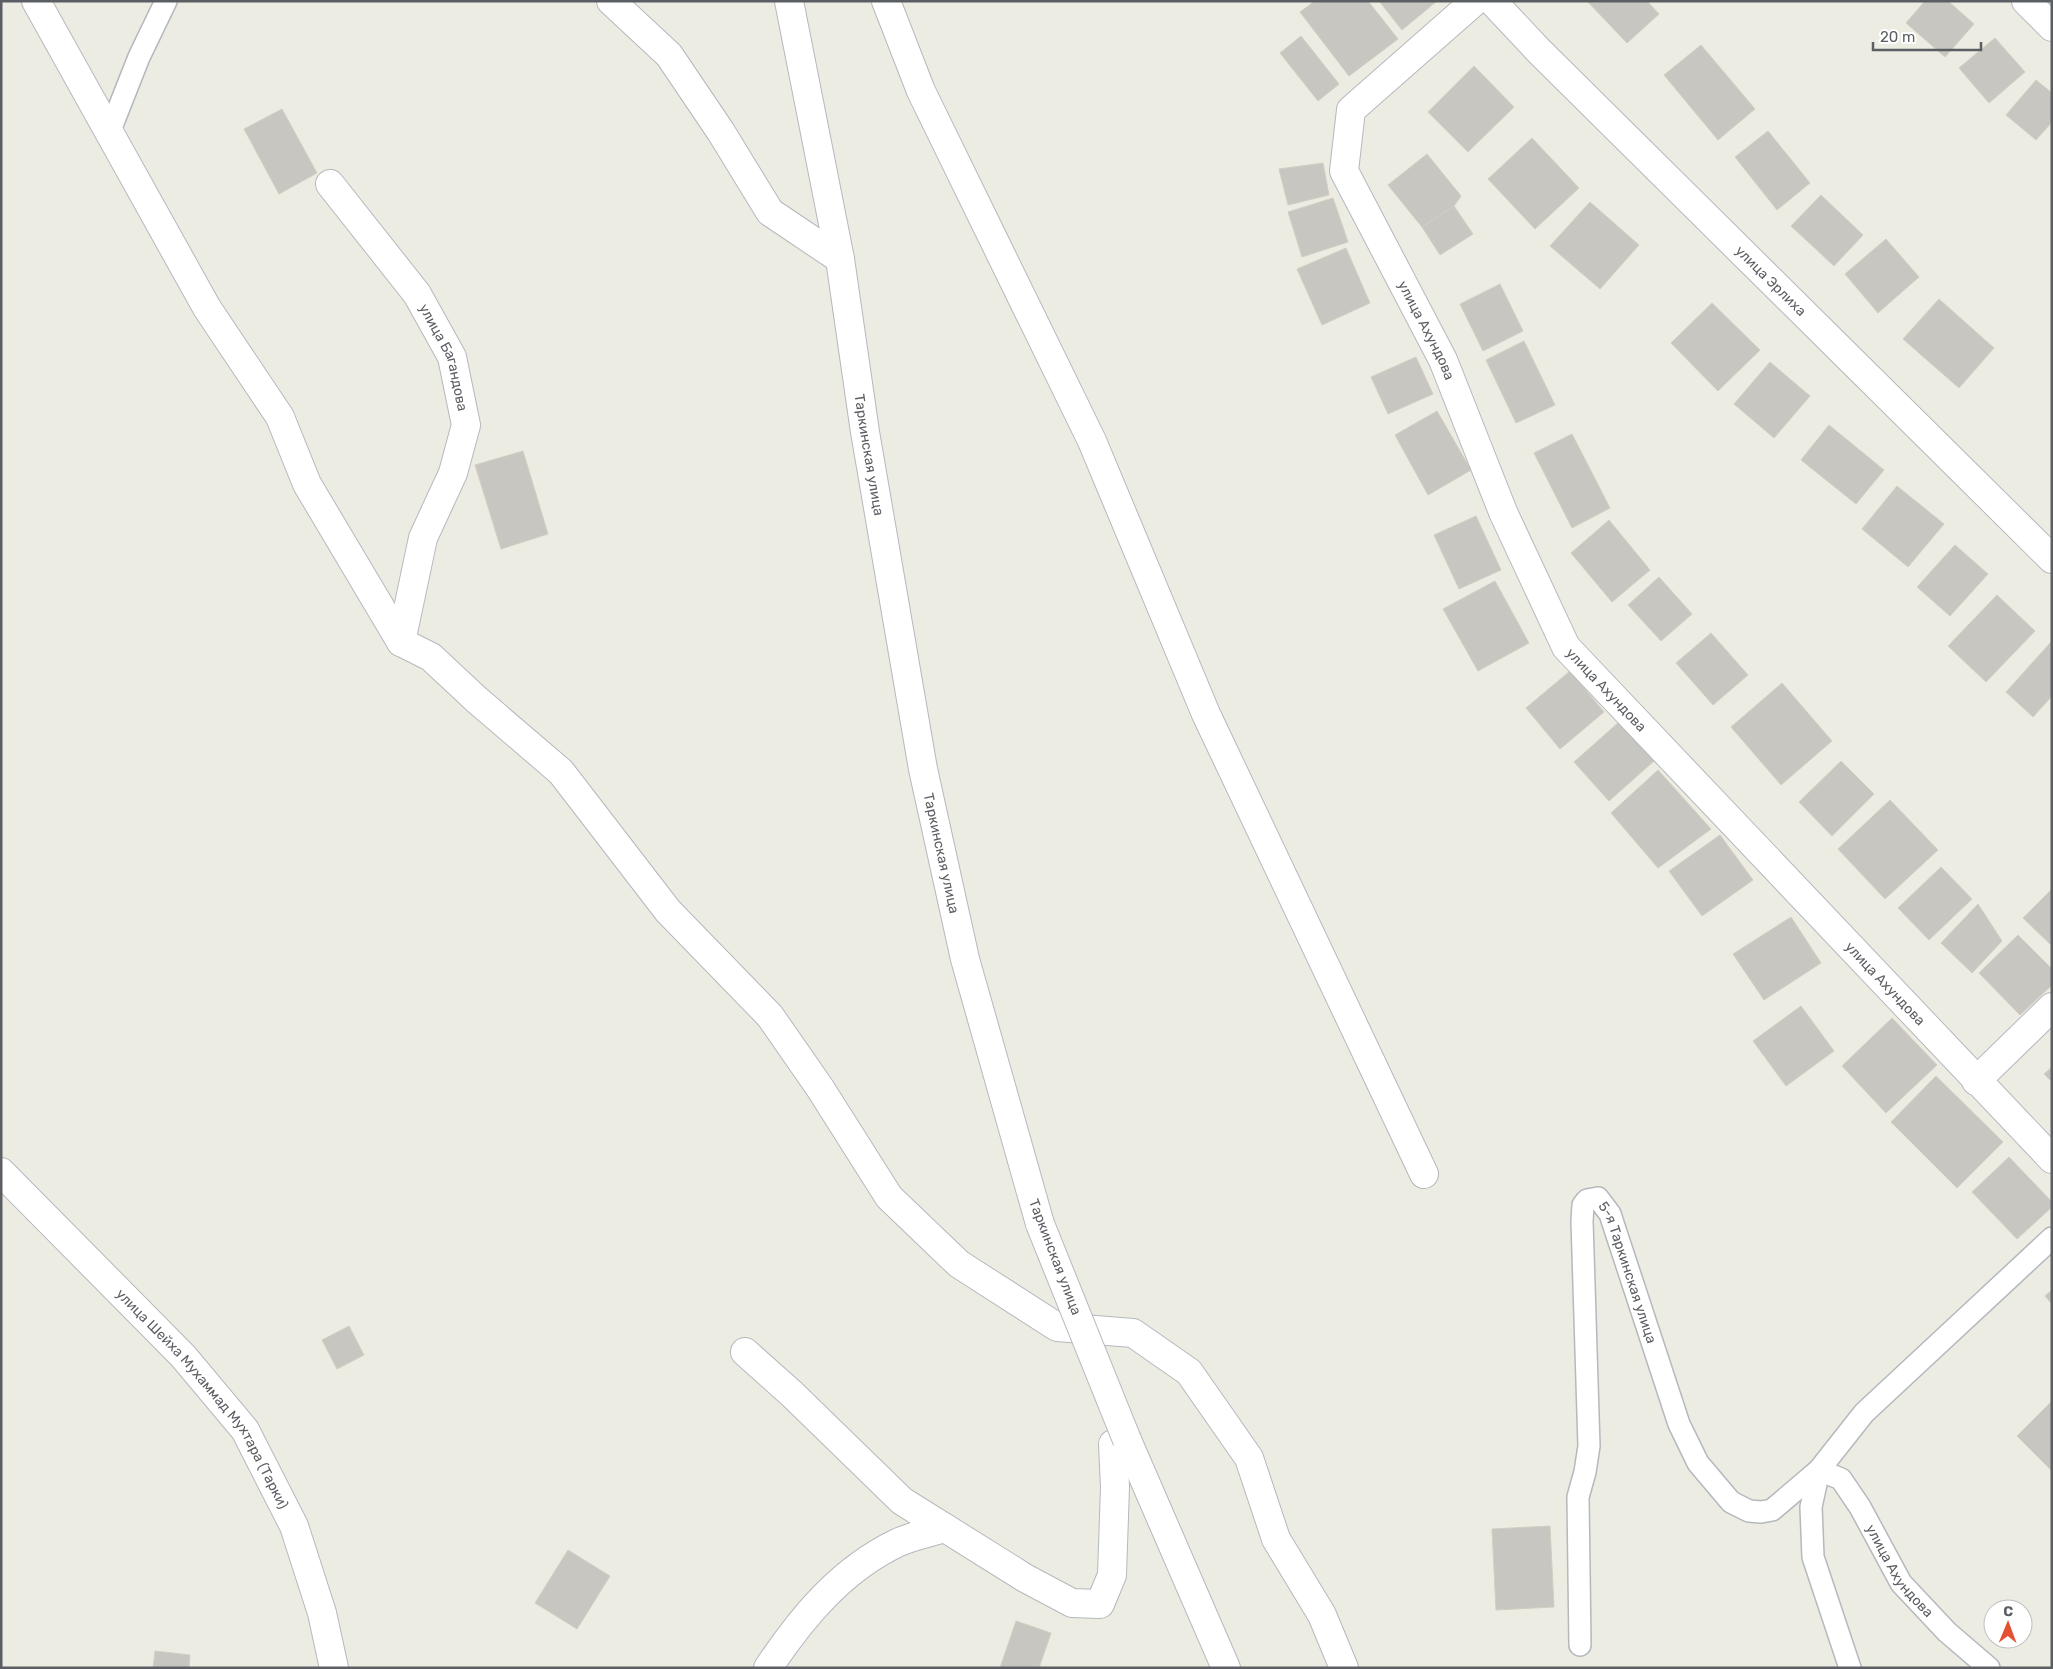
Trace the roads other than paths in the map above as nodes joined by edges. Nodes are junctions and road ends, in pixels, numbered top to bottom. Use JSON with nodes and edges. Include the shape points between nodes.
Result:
{"nodes":[{"id":1,"x":36,"y":1,"type":"edge"},
{"id":2,"x":166,"y":1,"type":"edge"},
{"id":3,"x":612,"y":1,"type":"edge"},
{"id":4,"x":789,"y":1,"type":"edge"},
{"id":5,"x":886,"y":1,"type":"edge"},
{"id":6,"x":1475,"y":1,"type":"edge"},
{"id":7,"x":1492,"y":1,"type":"edge"},
{"id":8,"x":2026,"y":1,"type":"edge"},
{"id":9,"x":2052,"y":27,"type":"edge"},
{"id":10,"x":109,"y":133,"type":"junction"},
{"id":11,"x":330,"y":184,"type":"dead end"},
{"id":12,"x":840,"y":259,"type":"junction"},
{"id":13,"x":2052,"y":559,"type":"edge"},
{"id":14,"x":401,"y":642,"type":"junction"},
{"id":15,"x":2052,"y":1007,"type":"edge"},
{"id":16,"x":1976,"y":1081,"type":"junction"},
{"id":17,"x":2052,"y":1160,"type":"edge"},
{"id":18,"x":1,"y":1172,"type":"edge"},
{"id":19,"x":1424,"y":1174,"type":"dead end"},
{"id":20,"x":2052,"y":1238,"type":"edge"},
{"id":21,"x":745,"y":1352,"type":"dead end"},
{"id":22,"x":1127,"y":1440,"type":"junction"},
{"id":23,"x":1819,"y":1470,"type":"junction"},
{"id":24,"x":945,"y":1528,"type":"junction"},
{"id":25,"x":1580,"y":1645,"type":"dead end"},
{"id":26,"x":334,"y":1668,"type":"edge"},
{"id":27,"x":768,"y":1668,"type":"edge"},
{"id":28,"x":1226,"y":1668,"type":"edge"},
{"id":29,"x":1344,"y":1668,"type":"edge"},
{"id":30,"x":1850,"y":1668,"type":"edge"},
{"id":31,"x":1989,"y":1668,"type":"edge"}],
"edges":[{"from":1,"to":10,"type":"street"},
{"from":2,"to":10,"type":"lane","via":[[139,57]]},
{"from":3,"to":12,"type":"street","via":[[669,55],[770,212]]},
{"from":4,"to":12,"type":"street","name":"Таркинская улица"},
{"from":5,"to":19,"type":"street","via":[[921,92],[1092,441],[1206,714]]},
{"from":6,"to":16,"type":"street","name":"улица Ахундова","via":[[1351,110],[1344,172],[1444,360],[1503,512],[1566,647]]},
{"from":7,"to":13,"type":"street","name":"улица Эрлиха"},
{"from":8,"to":9,"type":"street"},
{"from":10,"to":14,"type":"street","via":[[207,308],[280,418],[307,484]]},
{"from":11,"to":14,"type":"street","name":"улица Багандова","via":[[417,294],[435,325],[452,357],[466,425],[454,473],[423,538]]},
{"from":12,"to":22,"type":"street","name":"Таркинская улица","bridge":true,"via":[[865,432],[923,769],[965,959],[1040,1224]]},
{"from":14,"to":29,"type":"street","via":[[431,657],[561,772],[668,911],[770,1016],[890,1197],[959,1264],[1057,1327],[1133,1334],[1189,1372],[1249,1458],[1276,1539],[1322,1614]]},
{"from":15,"to":16,"type":"street"},
{"from":16,"to":17,"type":"street","name":"улица Ахундова"},
{"from":18,"to":26,"type":"street","name":"улица Шейха Мухаммад Мухтара (Тарки)","via":[[183,1356],[245,1430],[294,1526],[322,1613]]},
{"from":20,"to":23,"type":"lane","name":"5-я Таркинская улица","via":[[1864,1413]]},
{"from":21,"to":24,"type":"street","via":[[902,1501]]},
{"from":22,"to":24,"type":"street","via":[[1113,1444],[1112,1575],[1100,1604],[1072,1603]]},
{"from":22,"to":28,"type":"street","name":"Таркинская улица"},
{"from":23,"to":25,"type":"lane","name":"5-я Таркинская улица","via":[[1772,1510],[1761,1512],[1750,1511],[1731,1502],[1717,1487],[1698,1463],[1679,1424],[1610,1214],[1598,1198],[1587,1200],[1583,1205],[1582,1221],[1589,1446],[1578,1497]]},
{"from":23,"to":30,"type":"lane","name":"5-я Таркинская улица","via":[[1811,1507],[1814,1557]]},
{"from":23,"to":31,"type":"lane","name":"улица Ахундова","via":[[1841,1479],[1901,1583],[1947,1632]]},
{"from":24,"to":27,"type":"street","via":[[898,1543],[863,1564],[823,1595],[791,1633]]}]}
